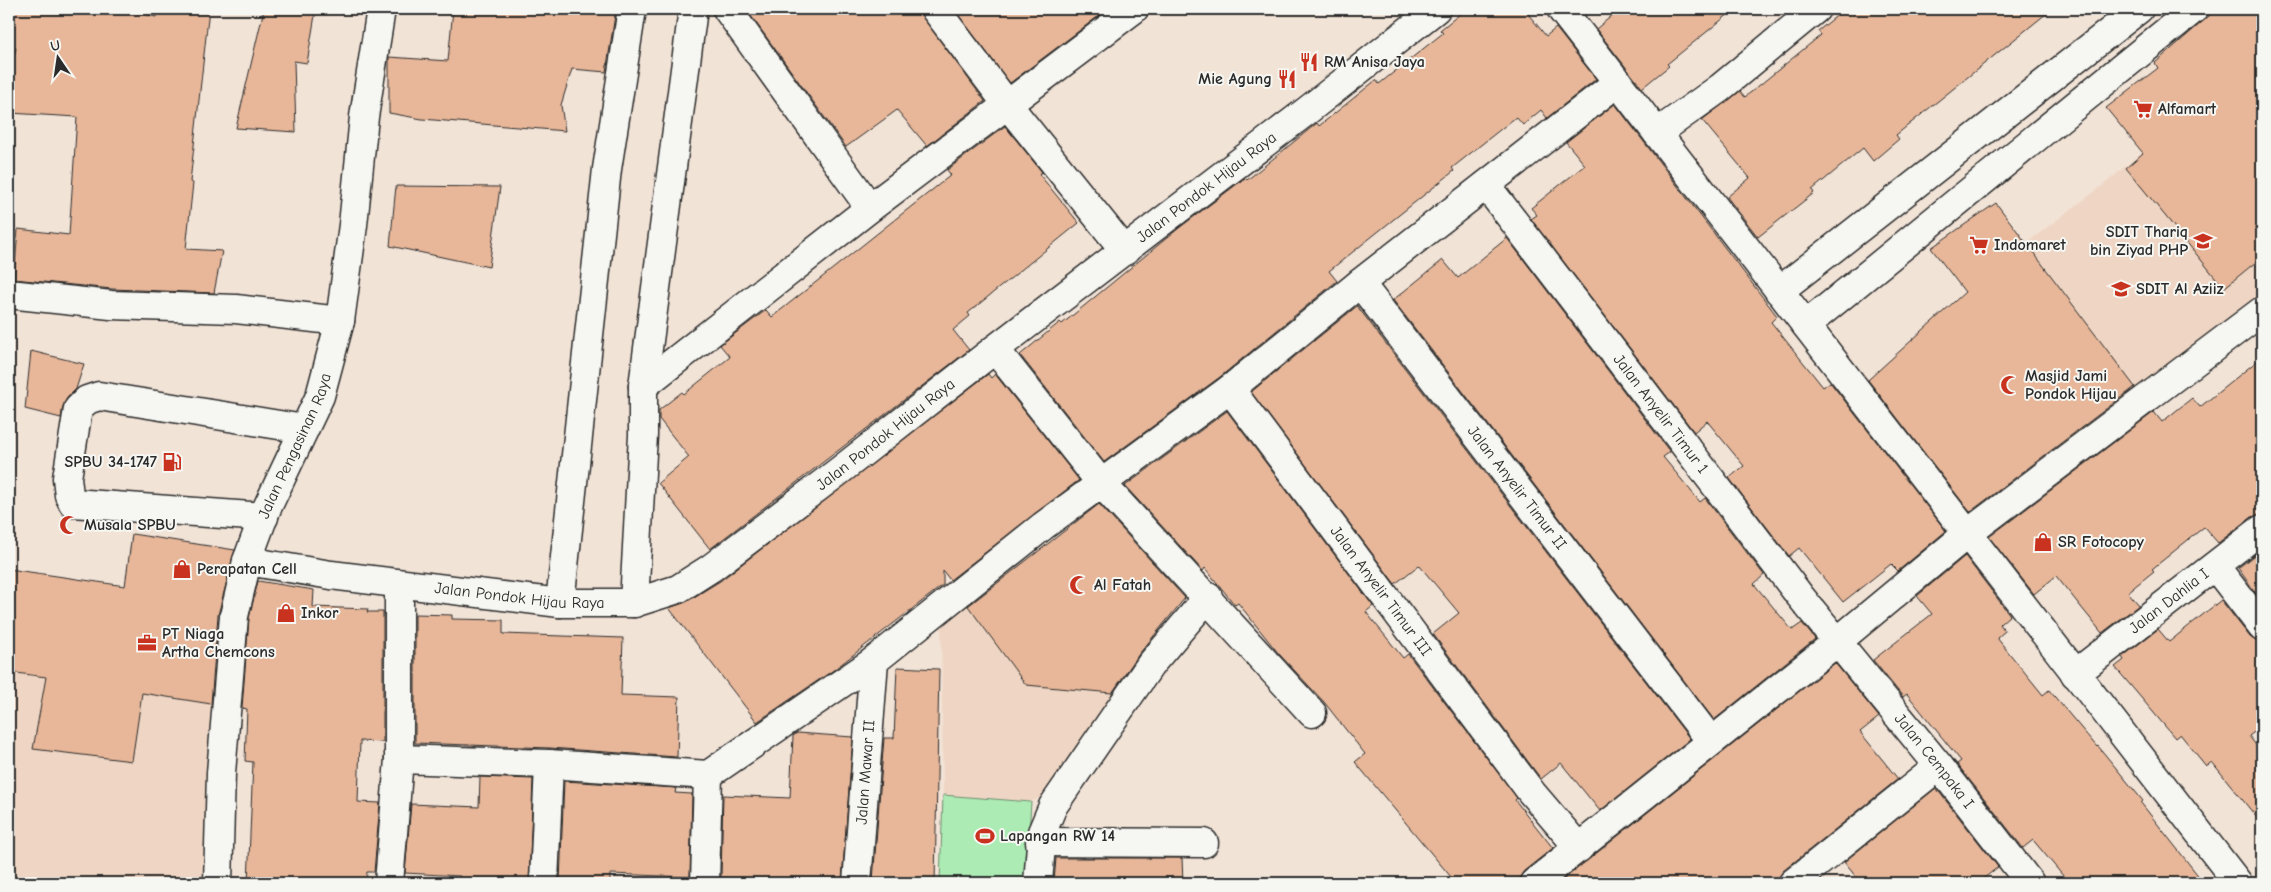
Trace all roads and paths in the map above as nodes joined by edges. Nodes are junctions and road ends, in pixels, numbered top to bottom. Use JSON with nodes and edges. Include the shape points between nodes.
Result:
{"nodes":[{"id":1,"x":381,"y":9,"type":"edge"},
{"id":2,"x":632,"y":9,"type":"edge"},
{"id":3,"x":693,"y":9,"type":"edge"},
{"id":4,"x":727,"y":9,"type":"edge"},
{"id":5,"x":935,"y":9,"type":"edge"},
{"id":6,"x":1134,"y":9,"type":"edge"},
{"id":7,"x":1436,"y":9,"type":"edge"},
{"id":8,"x":1561,"y":9,"type":"edge"},
{"id":9,"x":1816,"y":9,"type":"edge"},
{"id":10,"x":2139,"y":9,"type":"edge"},
{"id":11,"x":2194,"y":9,"type":"edge"},
{"id":12,"x":1618,"y":82,"type":"junction"},
{"id":13,"x":1007,"y":104,"type":"junction"},
{"id":14,"x":1657,"y":133,"type":"junction"},
{"id":15,"x":1486,"y":185,"type":"junction"},
{"id":16,"x":870,"y":208,"type":"junction"},
{"id":17,"x":1125,"y":251,"type":"junction"},
{"id":18,"x":1360,"y":283,"type":"junction"},
{"id":19,"x":1779,"y":291,"type":"junction"},
{"id":20,"x":9,"y":294,"type":"edge"},
{"id":21,"x":2262,"y":311,"type":"edge"},
{"id":22,"x":340,"y":321,"type":"junction"},
{"id":23,"x":1806,"y":325,"type":"junction"},
{"id":24,"x":995,"y":349,"type":"junction"},
{"id":25,"x":644,"y":386,"type":"junction"},
{"id":26,"x":1230,"y":389,"type":"junction"},
{"id":27,"x":304,"y":429,"type":"junction"},
{"id":28,"x":1101,"y":483,"type":"junction"},
{"id":29,"x":264,"y":517,"type":"junction"},
{"id":30,"x":2262,"y":530,"type":"edge"},
{"id":31,"x":1967,"y":534,"type":"junction"},
{"id":32,"x":247,"y":561,"type":"junction"},
{"id":33,"x":2214,"y":566,"type":"junction"},
{"id":34,"x":398,"y":584,"type":"junction"},
{"id":35,"x":1208,"y":597,"type":"junction"},
{"id":36,"x":560,"y":603,"type":"junction"},
{"id":37,"x":634,"y":603,"type":"junction"},
{"id":38,"x":2262,"y":627,"type":"edge"},
{"id":39,"x":1838,"y":641,"type":"junction"},
{"id":40,"x":874,"y":660,"type":"junction"},
{"id":41,"x":2075,"y":674,"type":"junction"},
{"id":42,"x":1312,"y":713,"type":"dead end"},
{"id":43,"x":1711,"y":741,"type":"junction"},
{"id":44,"x":399,"y":759,"type":"junction"},
{"id":45,"x":549,"y":764,"type":"junction"},
{"id":46,"x":1939,"y":766,"type":"junction"},
{"id":47,"x":708,"y":775,"type":"junction"},
{"id":48,"x":1040,"y":842,"type":"junction"},
{"id":49,"x":1204,"y":843,"type":"dead end"},
{"id":50,"x":1579,"y":848,"type":"junction"},
{"id":51,"x":1808,"y":879,"type":"edge"},
{"id":52,"x":218,"y":883,"type":"edge"},
{"id":53,"x":389,"y":883,"type":"edge"},
{"id":54,"x":544,"y":883,"type":"edge"},
{"id":55,"x":705,"y":883,"type":"edge"},
{"id":56,"x":857,"y":883,"type":"edge"},
{"id":57,"x":1038,"y":883,"type":"edge"},
{"id":58,"x":1534,"y":883,"type":"edge"},
{"id":59,"x":2030,"y":883,"type":"edge"},
{"id":60,"x":2238,"y":883,"type":"edge"}],
"edges":[{"from":1,"to":22,"type":"street","name":"Jalan Pengasinan Raya","via":[[364,117]]},
{"from":2,"to":36,"type":"street","via":[[607,169]]},
{"from":3,"to":25,"type":"street"},
{"from":4,"to":16,"type":"street"},
{"from":5,"to":13,"type":"street"},
{"from":6,"to":13,"type":"street"},
{"from":7,"to":17,"type":"street","name":"Jalan Pondok Hijau Raya"},
{"from":8,"to":12,"type":"street"},
{"from":9,"to":14,"type":"street","via":[[1720,88]]},
{"from":10,"to":19,"type":"street"},
{"from":11,"to":23,"type":"street"},
{"from":12,"to":14,"type":"street"},
{"from":12,"to":15,"type":"street"},
{"from":13,"to":16,"type":"street"},
{"from":13,"to":17,"type":"street"},
{"from":14,"to":19,"type":"street"},
{"from":15,"to":18,"type":"street"},
{"from":15,"to":39,"type":"street","name":"Jalan Anyelir Timur 1","via":[[1800,596]]},
{"from":16,"to":25,"type":"street"},
{"from":17,"to":24,"type":"street","name":"Jalan Pondok Hijau Raya"},
{"from":18,"to":26,"type":"street"},
{"from":18,"to":43,"type":"street","name":"Jalan Anyelir Timur II"},
{"from":19,"to":23,"type":"street"},
{"from":20,"to":22,"type":"street","via":[[111,305],[236,309]]},
{"from":21,"to":31,"type":"street"},
{"from":22,"to":27,"type":"street","name":"Jalan Pengasinan Raya","via":[[320,396]]},
{"from":23,"to":31,"type":"street"},
{"from":24,"to":28,"type":"street"},
{"from":24,"to":37,"type":"street","name":"Jalan Pondok Hijau Raya","via":[[711,568],[678,589]]},
{"from":25,"to":37,"type":"street"},
{"from":26,"to":28,"type":"street"},
{"from":26,"to":50,"type":"street","name":"Jalan Anyelir Timur III","via":[[1532,792]]},
{"from":27,"to":29,"type":"street","name":"Jalan Pengasinan Raya"},
{"from":27,"to":29,"type":"street","via":[[100,396],[88,400],[78,409],[67,478],[73,503]]},
{"from":28,"to":35,"type":"street"},
{"from":28,"to":40,"type":"street"},
{"from":29,"to":32,"type":"street","name":"Jalan Pengasinan Raya"},
{"from":30,"to":33,"type":"street","name":"Jalan Dahlia I"},
{"from":31,"to":39,"type":"street"},
{"from":31,"to":41,"type":"street"},
{"from":32,"to":34,"type":"street","name":"Jalan Pondok Hijau Raya"},
{"from":32,"to":52,"type":"street","name":"Jalan Pengasinan Raya","via":[[234,616],[221,773]]},
{"from":33,"to":38,"type":"street"},
{"from":33,"to":41,"type":"street","name":"Jalan Dahlia I"},
{"from":34,"to":36,"type":"street","name":"Jalan Pondok Hijau Raya"},
{"from":34,"to":44,"type":"street"},
{"from":35,"to":42,"type":"street"},
{"from":35,"to":48,"type":"street","via":[[1151,664],[1052,806]]},
{"from":36,"to":37,"type":"street","name":"Jalan Pondok Hijau Raya"},
{"from":39,"to":43,"type":"street"},
{"from":39,"to":46,"type":"street","name":"Jalan Cempaka I"},
{"from":40,"to":47,"type":"street"},
{"from":40,"to":56,"type":"street","name":"Jalan Mawar II"},
{"from":41,"to":60,"type":"street"},
{"from":43,"to":50,"type":"street"},
{"from":44,"to":45,"type":"street"},
{"from":44,"to":53,"type":"street"},
{"from":45,"to":47,"type":"street"},
{"from":45,"to":54,"type":"street"},
{"from":46,"to":51,"type":"street"},
{"from":46,"to":59,"type":"street","name":"Jalan Cempaka I"},
{"from":47,"to":55,"type":"street"},
{"from":48,"to":49,"type":"street"},
{"from":48,"to":57,"type":"street"},
{"from":50,"to":58,"type":"street"}]}
